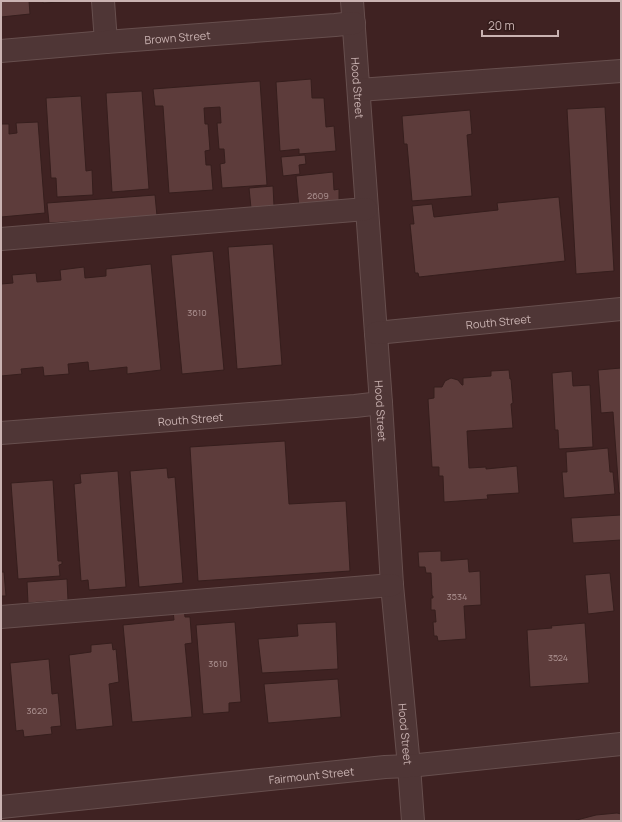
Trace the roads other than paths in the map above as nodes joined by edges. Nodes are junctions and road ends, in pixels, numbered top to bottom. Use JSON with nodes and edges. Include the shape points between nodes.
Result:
{"nodes":[{"id":1,"x":103,"y":1,"type":"edge"},
{"id":2,"x":352,"y":1,"type":"edge"},
{"id":3,"x":354,"y":23,"type":"junction"},
{"id":4,"x":106,"y":42,"type":"junction"},
{"id":5,"x":1,"y":51,"type":"edge"},
{"id":6,"x":621,"y":71,"type":"edge"},
{"id":7,"x":359,"y":90,"type":"junction"},
{"id":8,"x":366,"y":208,"type":"junction"},
{"id":9,"x":1,"y":239,"type":"edge"},
{"id":10,"x":621,"y":309,"type":"edge"},
{"id":11,"x":376,"y":334,"type":"junction"},
{"id":12,"x":381,"y":404,"type":"junction"},
{"id":13,"x":1,"y":433,"type":"edge"},
{"id":14,"x":392,"y":584,"type":"junction"},
{"id":15,"x":1,"y":617,"type":"edge"},
{"id":16,"x":621,"y":744,"type":"edge"},
{"id":17,"x":409,"y":766,"type":"junction"},
{"id":18,"x":1,"y":807,"type":"edge"},
{"id":19,"x":413,"y":821,"type":"edge"}],
"edges":[{"from":1,"to":4,"type":"street"},
{"from":2,"to":3,"type":"street","name":"Hood Street"},
{"from":3,"to":4,"type":"street","name":"Brown Street"},
{"from":3,"to":7,"type":"street","name":"Hood Street"},
{"from":4,"to":5,"type":"street","name":"Brown Street"},
{"from":6,"to":7,"type":"street"},
{"from":7,"to":8,"type":"street","name":"Hood Street"},
{"from":8,"to":9,"type":"street"},
{"from":8,"to":11,"type":"street","name":"Hood Street"},
{"from":10,"to":11,"type":"street","name":"Routh Street"},
{"from":11,"to":12,"type":"street","name":"Hood Street"},
{"from":12,"to":13,"type":"street","name":"Routh Street"},
{"from":12,"to":14,"type":"street","name":"Hood Street"},
{"from":14,"to":15,"type":"street"},
{"from":14,"to":17,"type":"street","name":"Hood Street"},
{"from":16,"to":17,"type":"street","name":"Fairmount Street"},
{"from":17,"to":18,"type":"street","name":"Fairmount Street"},
{"from":17,"to":19,"type":"street","name":"Hood Street"}]}
